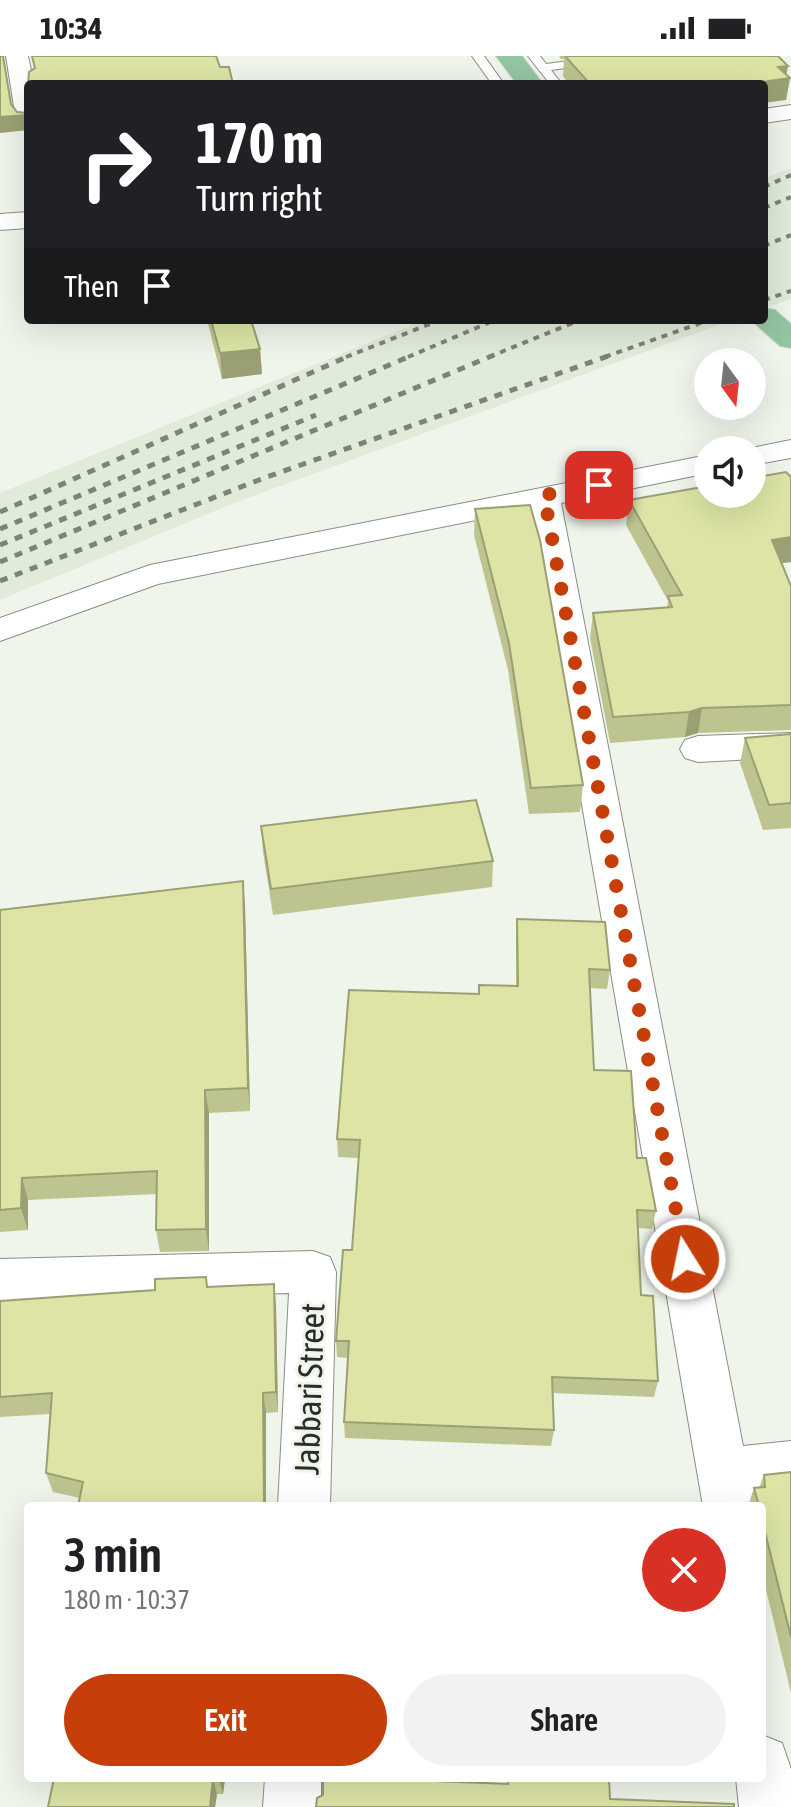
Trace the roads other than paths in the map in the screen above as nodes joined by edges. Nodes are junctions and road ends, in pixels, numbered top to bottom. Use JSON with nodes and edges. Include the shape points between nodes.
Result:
{"nodes":[{"id":1,"x":17,"y":56,"type":"edge"},
{"id":2,"x":478,"y":56,"type":"edge"},
{"id":3,"x":509,"y":56,"type":"edge"},
{"id":4,"x":534,"y":56,"type":"edge"},
{"id":5,"x":633,"y":56,"type":"edge"},
{"id":6,"x":536,"y":76,"type":"edge"},
{"id":7,"x":495,"y":80,"type":"edge"},
{"id":8,"x":24,"y":96,"type":"edge"},
{"id":9,"x":791,"y":112,"type":"edge"},
{"id":10,"x":768,"y":115,"type":"edge"},
{"id":11,"x":24,"y":220,"type":"edge"},
{"id":12,"x":0,"y":222,"type":"edge"},
{"id":13,"x":768,"y":320,"type":"edge"},
{"id":14,"x":791,"y":339,"type":"edge"},
{"id":15,"x":791,"y":449,"type":"edge"},
{"id":16,"x":766,"y":453,"type":"edge"},
{"id":17,"x":694,"y":467,"type":"edge"},
{"id":18,"x":544,"y":495,"type":"junction"},
{"id":19,"x":0,"y":630,"type":"edge"},
{"id":20,"x":791,"y":745,"type":"edge"},
{"id":21,"x":698,"y":749,"type":"dead end"},
{"id":22,"x":0,"y":1280,"type":"edge"},
{"id":23,"x":791,"y":1465,"type":"edge"},
{"id":24,"x":727,"y":1489,"type":"edge"},
{"id":25,"x":304,"y":1502,"type":"edge"},
{"id":26,"x":293,"y":1782,"type":"edge"},
{"id":27,"x":765,"y":1782,"type":"edge"},
{"id":28,"x":292,"y":1807,"type":"edge"},
{"id":29,"x":768,"y":1807,"type":"edge"}],
"edges":[{"from":1,"to":8,"type":"street"},
{"from":2,"to":7,"type":"lane"},
{"from":3,"to":6,"type":"main road"},
{"from":4,"to":6,"type":"lane"},
{"from":5,"to":6,"type":"lane"},
{"from":9,"to":10,"type":"street"},
{"from":11,"to":12,"type":"street"},
{"from":13,"to":14,"type":"main road"},
{"from":15,"to":16,"type":"street"},
{"from":17,"to":18,"type":"street"},
{"from":18,"to":19,"type":"street","via":[[150,575]]},
{"from":18,"to":24,"type":"street"},
{"from":20,"to":21,"type":"street"},
{"from":22,"to":25,"type":"street","name":"Jabbari Street","via":[[313,1272]]},
{"from":23,"to":24,"type":"street"},
{"from":26,"to":28,"type":"street"},
{"from":27,"to":29,"type":"street"}]}
